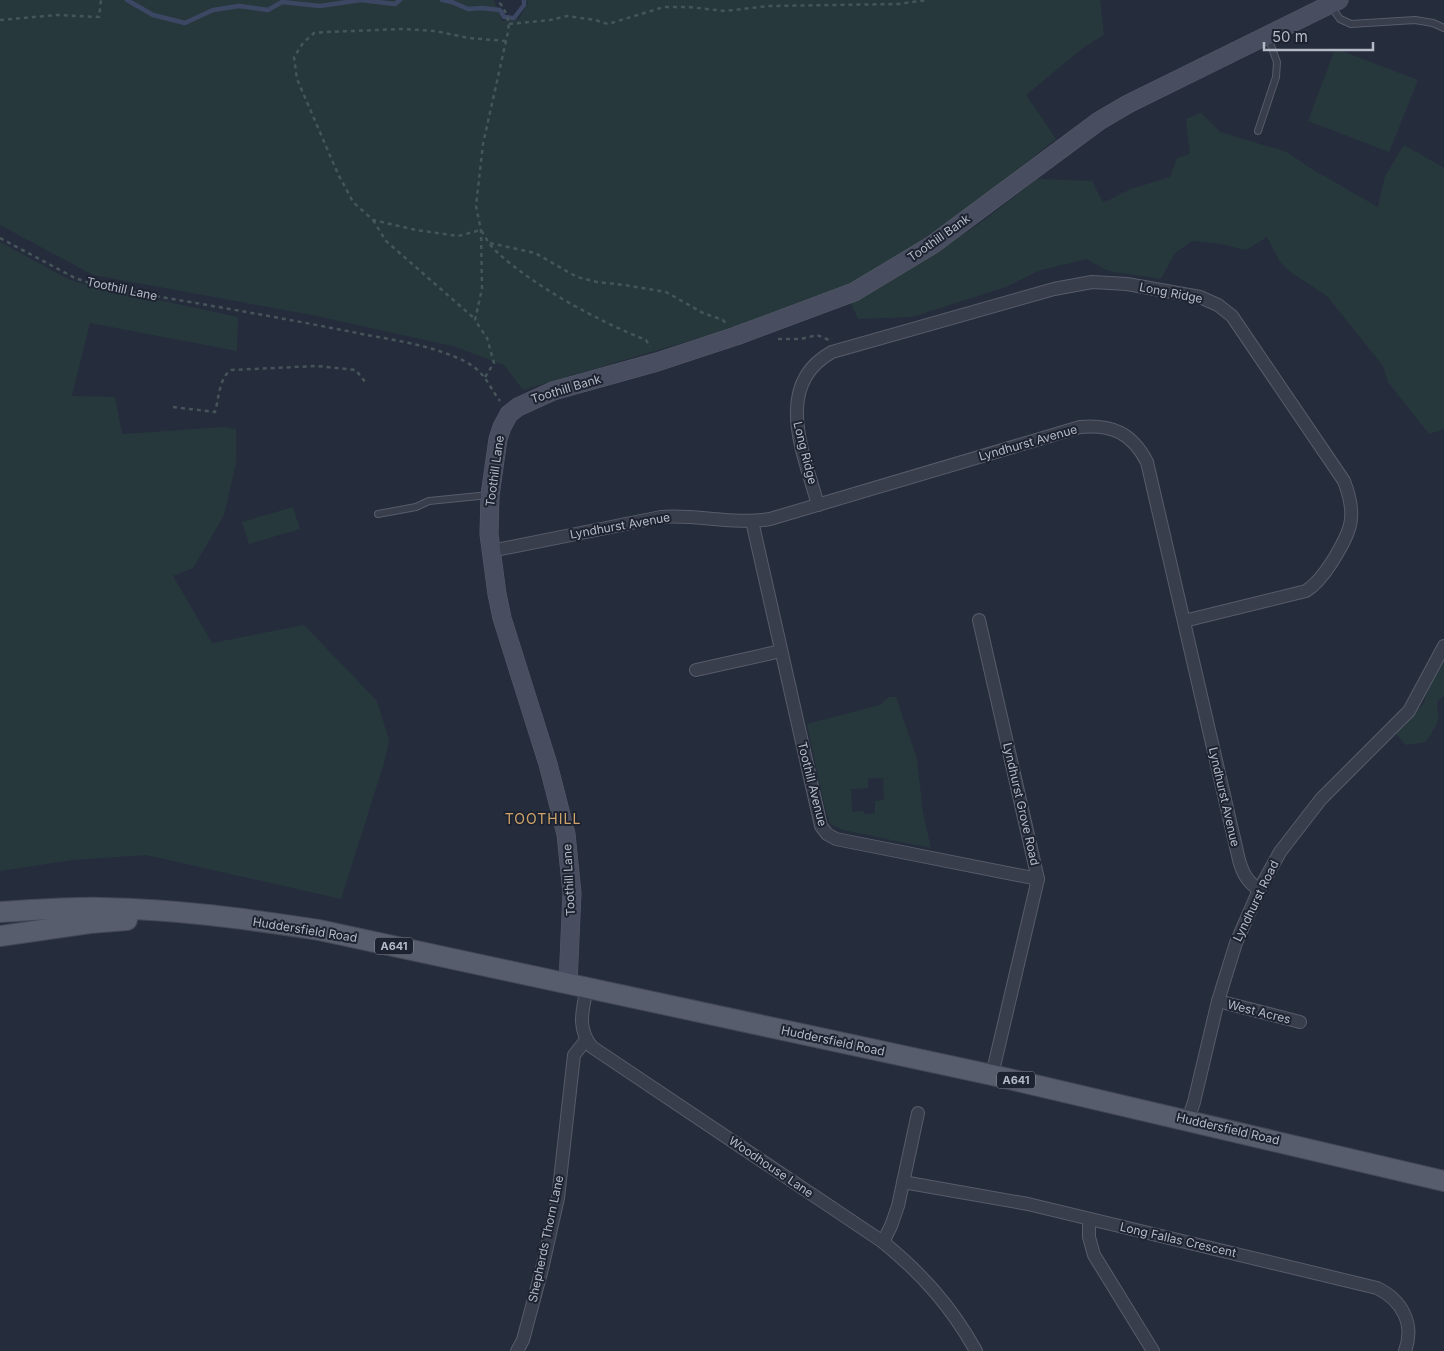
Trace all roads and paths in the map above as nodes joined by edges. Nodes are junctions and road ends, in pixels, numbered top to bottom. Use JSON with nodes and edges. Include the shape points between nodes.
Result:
{"nodes":[{"id":1,"x":100,"y":0,"type":"edge"},
{"id":2,"x":501,"y":0,"type":"edge"},
{"id":3,"x":927,"y":0,"type":"edge"},
{"id":4,"x":1327,"y":4,"type":"edge"},
{"id":5,"x":1,"y":21,"type":"edge"},
{"id":6,"x":509,"y":24,"type":"junction"},
{"id":7,"x":1444,"y":28,"type":"edge"},
{"id":8,"x":1268,"y":36,"type":"junction"},
{"id":9,"x":506,"y":41,"type":"junction"},
{"id":10,"x":1258,"y":131,"type":"dead end"},
{"id":11,"x":374,"y":220,"type":"junction"},
{"id":12,"x":481,"y":230,"type":"junction"},
{"id":13,"x":0,"y":238,"type":"edge"},
{"id":14,"x":490,"y":243,"type":"junction"},
{"id":15,"x":475,"y":320,"type":"junction"},
{"id":16,"x":736,"y":336,"type":"junction"},
{"id":17,"x":772,"y":339,"type":"dead end"},
{"id":18,"x":845,"y":348,"type":"junction"},
{"id":19,"x":656,"y":362,"type":"junction"},
{"id":20,"x":486,"y":377,"type":"junction"},
{"id":21,"x":365,"y":382,"type":"dead end"},
{"id":22,"x":173,"y":408,"type":"dead end"},
{"id":23,"x":509,"y":414,"type":"junction"},
{"id":24,"x":490,"y":495,"type":"junction"},
{"id":25,"x":818,"y":505,"type":"junction"},
{"id":26,"x":378,"y":514,"type":"dead end"},
{"id":27,"x":752,"y":521,"type":"junction"},
{"id":28,"x":491,"y":552,"type":"junction"},
{"id":29,"x":979,"y":620,"type":"dead end"},
{"id":30,"x":1184,"y":621,"type":"junction"},
{"id":31,"x":1444,"y":646,"type":"edge"},
{"id":32,"x":781,"y":651,"type":"junction"},
{"id":33,"x":696,"y":670,"type":"dead end"},
{"id":34,"x":1038,"y":879,"type":"junction"},
{"id":35,"x":1259,"y":890,"type":"junction"},
{"id":36,"x":0,"y":912,"type":"edge"},
{"id":37,"x":219,"y":917,"type":"junction"},
{"id":38,"x":0,"y":936,"type":"edge"},
{"id":39,"x":578,"y":985,"type":"junction"},
{"id":40,"x":1218,"y":1001,"type":"junction"},
{"id":41,"x":1300,"y":1022,"type":"dead end"},
{"id":42,"x":586,"y":1040,"type":"junction"},
{"id":43,"x":992,"y":1075,"type":"junction"},
{"id":44,"x":918,"y":1113,"type":"dead end"},
{"id":45,"x":1188,"y":1120,"type":"junction"},
{"id":46,"x":1444,"y":1181,"type":"edge"},
{"id":47,"x":903,"y":1182,"type":"junction"},
{"id":48,"x":1089,"y":1219,"type":"junction"},
{"id":49,"x":882,"y":1242,"type":"junction"},
{"id":50,"x":517,"y":1351,"type":"edge"},
{"id":51,"x":976,"y":1351,"type":"edge"},
{"id":52,"x":1153,"y":1351,"type":"edge"},
{"id":53,"x":1405,"y":1351,"type":"edge"}],
"edges":[{"from":1,"to":5,"type":"path","via":[[99,17],[56,15]]},
{"from":2,"to":6,"type":"path"},
{"from":3,"to":6,"type":"path","via":[[898,4],[725,10],[664,7],[608,24],[567,16]]},
{"from":4,"to":7,"type":"lane","via":[[1340,19],[1351,24],[1415,20]]},
{"from":4,"to":8,"type":"street","name":"Toothill Bank"},
{"from":6,"to":9,"type":"path"},
{"from":8,"to":10,"type":"lane","via":[[1278,62]]},
{"from":8,"to":16,"type":"street","name":"Toothill Bank","via":[[1098,121],[932,245],[854,292]]},
{"from":9,"to":11,"type":"path","via":[[402,29],[314,33],[303,43],[294,57],[297,79],[353,202]]},
{"from":9,"to":12,"type":"path","via":[[483,144],[476,206]]},
{"from":11,"to":12,"type":"path","via":[[458,236]]},
{"from":11,"to":15,"type":"path","via":[[386,241]]},
{"from":12,"to":14,"type":"path"},
{"from":12,"to":15,"type":"path","via":[[482,289]]},
{"from":13,"to":20,"type":"path","name":"Toothill Lane","via":[[75,278],[98,286],[415,345],[468,363]]},
{"from":14,"to":16,"type":"path","via":[[534,253],[577,277],[666,292],[702,313],[723,320]]},
{"from":14,"to":19,"type":"path","via":[[524,274],[559,296],[624,332],[646,340]]},
{"from":15,"to":20,"type":"path","via":[[487,338],[494,363]]},
{"from":16,"to":19,"type":"street","name":"Toothill Bank"},
{"from":17,"to":18,"type":"path","via":[[820,336]]},
{"from":18,"to":25,"type":"street","name":"Long Ridge","via":[[820,360],[810,371],[797,396],[796,416]]},
{"from":18,"to":30,"type":"street","name":"Long Ridge","via":[[1081,283],[1116,282],[1191,296],[1209,300],[1225,310],[1344,481],[1351,508],[1351,527],[1328,568],[1306,592]]},
{"from":19,"to":23,"type":"street","name":"Toothill Bank","via":[[553,391],[527,401]]},
{"from":20,"to":23,"type":"path","name":"Toothill Lane"},
{"from":21,"to":22,"type":"path","via":[[356,370],[317,366],[232,370],[222,382],[215,412]]},
{"from":23,"to":24,"type":"street","name":"Toothill Lane","via":[[498,439]]},
{"from":24,"to":26,"type":"lane","via":[[429,501],[416,507]]},
{"from":24,"to":28,"type":"street","name":"Toothill Lane"},
{"from":25,"to":27,"type":"street","name":"Lyndhurst Avenue"},
{"from":25,"to":30,"type":"street","name":"Lyndhurst Avenue","via":[[1080,427],[1114,430],[1132,441],[1147,462]]},
{"from":27,"to":28,"type":"street","name":"Lyndhurst Avenue","via":[[661,517]]},
{"from":27,"to":32,"type":"street","name":"Toothill Avenue"},
{"from":28,"to":39,"type":"street","name":"Toothill Lane","via":[[502,618],[548,764],[566,834]]},
{"from":29,"to":34,"type":"street","name":"Lyndhurst Grove Road"},
{"from":30,"to":35,"type":"street","name":"Lyndhurst Avenue","via":[[1239,860],[1247,881]]},
{"from":31,"to":35,"type":"street","name":"Lyndhurst Road","via":[[1409,711],[1321,799],[1280,852]]},
{"from":32,"to":33,"type":"street"},
{"from":32,"to":34,"type":"street","name":"Toothill Avenue","via":[[821,826],[827,834],[836,839]]},
{"from":34,"to":43,"type":"street","name":"Lyndhurst Grove Road"},
{"from":35,"to":40,"type":"street","name":"Lyndhurst Road","via":[[1236,943]]},
{"from":36,"to":37,"type":"main road","name":"Huddersfield Road","number":"A641","via":[[103,908]]},
{"from":37,"to":38,"type":"main road","name":"Huddersfield Road","number":"A641","via":[[90,923]]},
{"from":37,"to":39,"type":"main road","name":"Huddersfield Road","number":"A641","via":[[319,930]]},
{"from":39,"to":42,"type":"street"},
{"from":39,"to":43,"type":"main road","name":"Huddersfield Road","number":"A641"},
{"from":40,"to":41,"type":"street","name":"West Acres"},
{"from":40,"to":45,"type":"street","name":"Lyndhurst Road"},
{"from":42,"to":49,"type":"street","name":"Woodhouse Lane","via":[[600,1054]]},
{"from":42,"to":50,"type":"street","name":"Shepherds Thorn Lane","via":[[574,1055],[558,1198],[523,1340]]},
{"from":43,"to":45,"type":"main road","name":"Huddersfield Road","number":"A641"},
{"from":44,"to":47,"type":"street"},
{"from":45,"to":46,"type":"main road","name":"Huddersfield Road","number":"A641"},
{"from":47,"to":48,"type":"street","name":"Long Fallas Crescent","via":[[1028,1204]]},
{"from":47,"to":49,"type":"street","via":[[891,1226]]},
{"from":48,"to":52,"type":"street","via":[[1094,1255]]},
{"from":48,"to":53,"type":"street","name":"Long Fallas Crescent","via":[[1378,1288],[1394,1298],[1405,1314],[1409,1337]]},
{"from":49,"to":51,"type":"street","name":"Woodhouse Lane","via":[[935,1290]]}]}
